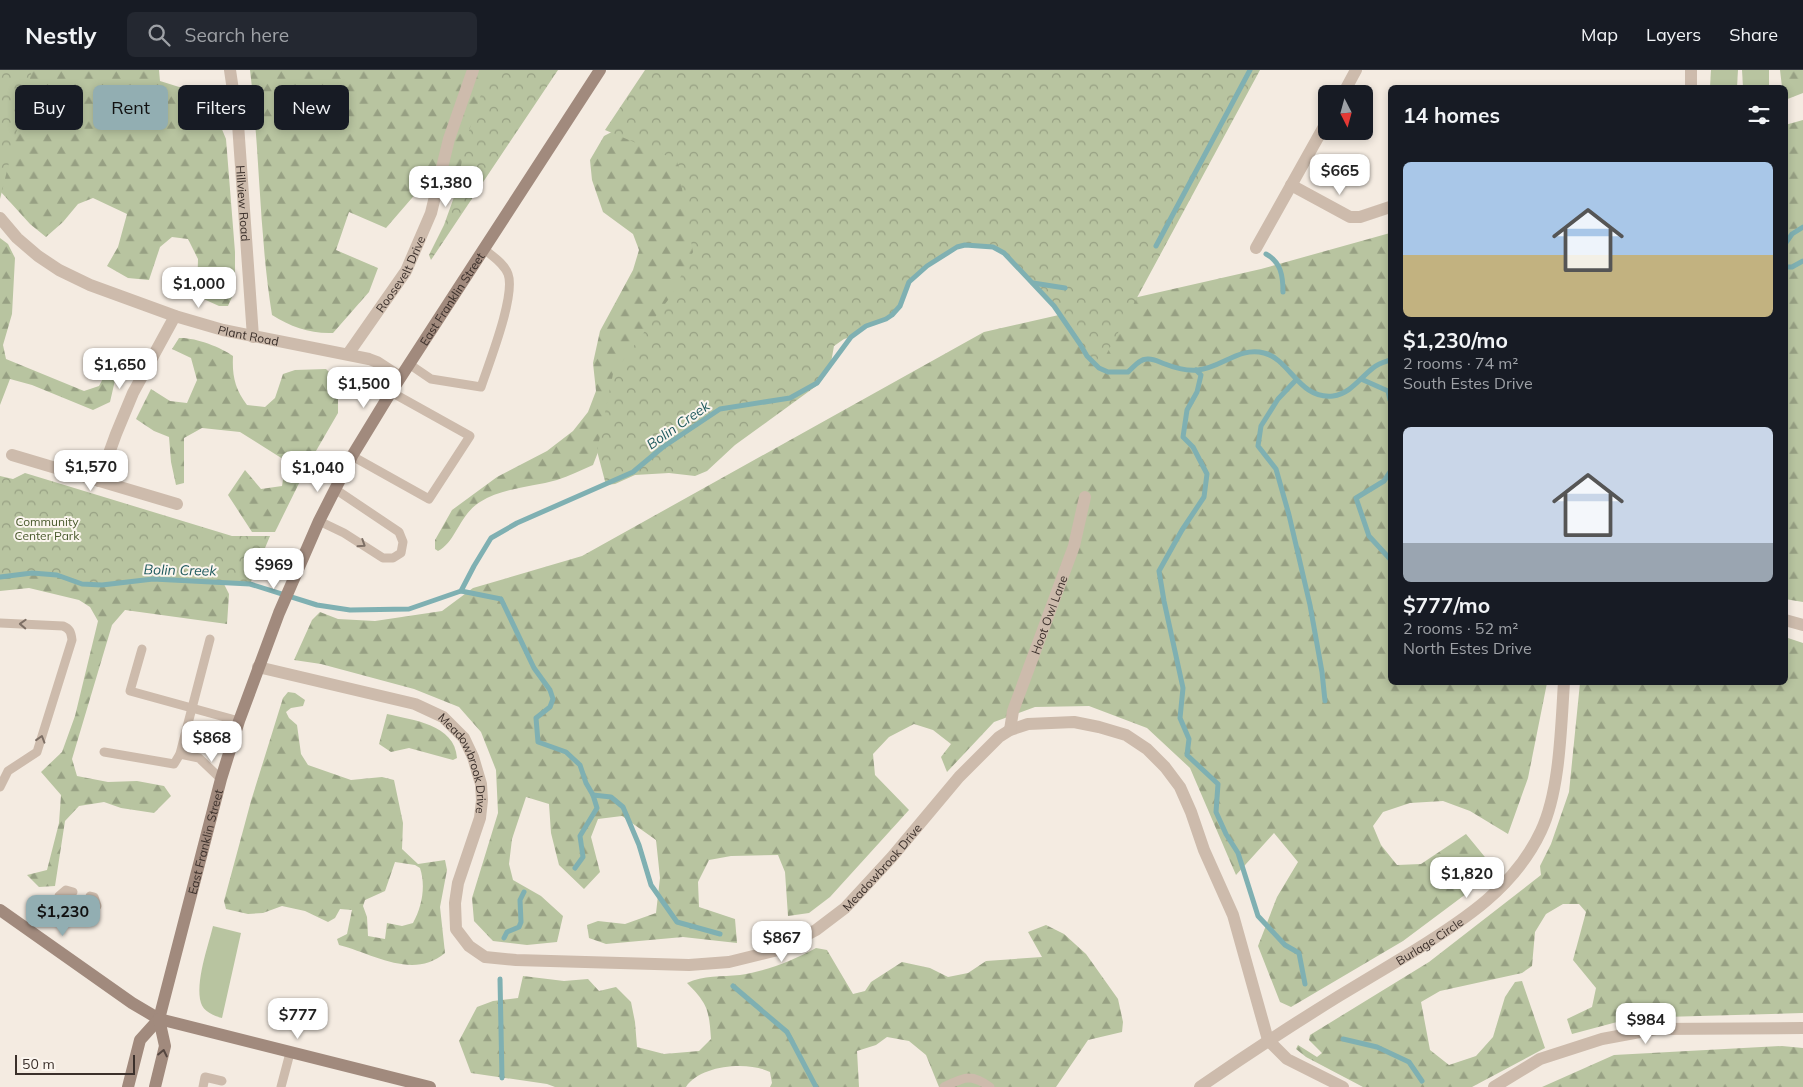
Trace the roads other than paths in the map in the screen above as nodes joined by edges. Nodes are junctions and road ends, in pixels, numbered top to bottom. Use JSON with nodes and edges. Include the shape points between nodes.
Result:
{"nodes":[{"id":1,"x":230,"y":70,"type":"edge"},
{"id":2,"x":473,"y":70,"type":"edge"},
{"id":3,"x":600,"y":70,"type":"edge"},
{"id":4,"x":1356,"y":70,"type":"edge"},
{"id":5,"x":1691,"y":70,"type":"edge"},
{"id":6,"x":1348,"y":85,"type":"edge"},
{"id":7,"x":1692,"y":85,"type":"edge"},
{"id":8,"x":1318,"y":137,"type":"edge"},
{"id":9,"x":1291,"y":185,"type":"junction"},
{"id":10,"x":1388,"y":208,"type":"edge"},
{"id":11,"x":0,"y":218,"type":"edge"},
{"id":12,"x":1256,"y":248,"type":"dead end"},
{"id":13,"x":484,"y":249,"type":"junction"},
{"id":14,"x":175,"y":316,"type":"junction"},
{"id":15,"x":253,"y":337,"type":"junction"},
{"id":16,"x":348,"y":354,"type":"junction"},
{"id":17,"x":409,"y":364,"type":"junction"},
{"id":18,"x":400,"y":377,"type":"junction"},
{"id":19,"x":391,"y":392,"type":"junction"},
{"id":20,"x":12,"y":455,"type":"dead end"},
{"id":21,"x":352,"y":456,"type":"junction"},
{"id":22,"x":99,"y":481,"type":"junction"},
{"id":23,"x":335,"y":488,"type":"junction"},
{"id":24,"x":1085,"y":497,"type":"dead end"},
{"id":25,"x":177,"y":504,"type":"dead end"},
{"id":26,"x":320,"y":521,"type":"junction"},
{"id":27,"x":1788,"y":621,"type":"edge"},
{"id":28,"x":0,"y":623,"type":"edge"},
{"id":29,"x":1803,"y":625,"type":"edge"},
{"id":30,"x":210,"y":638,"type":"dead end"},
{"id":31,"x":142,"y":649,"type":"dead end"},
{"id":32,"x":258,"y":667,"type":"junction"},
{"id":33,"x":1564,"y":685,"type":"edge"},
{"id":34,"x":191,"y":708,"type":"junction"},
{"id":35,"x":239,"y":721,"type":"junction"},
{"id":36,"x":1010,"y":730,"type":"junction"},
{"id":37,"x":104,"y":752,"type":"dead end"},
{"id":38,"x":180,"y":754,"type":"junction"},
{"id":39,"x":221,"y":779,"type":"junction"},
{"id":40,"x":0,"y":787,"type":"edge"},
{"id":41,"x":73,"y":892,"type":"dead end"},
{"id":42,"x":59,"y":896,"type":"dead end"},
{"id":43,"x":90,"y":896,"type":"dead end"},
{"id":44,"x":97,"y":906,"type":"dead end"},
{"id":45,"x":0,"y":910,"type":"edge"},
{"id":46,"x":159,"y":1019,"type":"junction"},
{"id":47,"x":1803,"y":1028,"type":"edge"},
{"id":48,"x":1268,"y":1040,"type":"junction"},
{"id":49,"x":290,"y":1053,"type":"junction"},
{"id":50,"x":222,"y":1081,"type":"dead end"},
{"id":51,"x":128,"y":1087,"type":"edge"},
{"id":52,"x":155,"y":1087,"type":"edge"},
{"id":53,"x":203,"y":1087,"type":"edge"},
{"id":54,"x":281,"y":1087,"type":"edge"},
{"id":55,"x":430,"y":1087,"type":"edge"},
{"id":56,"x":944,"y":1087,"type":"edge"},
{"id":57,"x":990,"y":1087,"type":"edge"},
{"id":58,"x":1200,"y":1087,"type":"edge"},
{"id":59,"x":1343,"y":1087,"type":"edge"},
{"id":60,"x":1494,"y":1087,"type":"edge"}],
"edges":[{"from":1,"to":15,"type":"street","name":"Hillview Road","via":[[238,124]]},
{"from":2,"to":16,"type":"street","name":"Roosevelt Drive","via":[[449,139],[431,213],[406,270]]},
{"from":3,"to":13,"type":"main road","name":"East Franklin Street"},
{"from":4,"to":6,"type":"street"},
{"from":5,"to":7,"type":"street"},
{"from":8,"to":9,"type":"street"},
{"from":9,"to":10,"type":"street","via":[[1350,217]]},
{"from":9,"to":12,"type":"street"},
{"from":11,"to":14,"type":"street","name":"Plant Road","via":[[17,238],[59,270],[90,285]]},
{"from":13,"to":17,"type":"main road","name":"East Franklin Street"},
{"from":13,"to":17,"type":"lane","via":[[505,268],[509,276],[509,299],[481,387],[431,379]]},
{"from":14,"to":15,"type":"street","name":"Plant Road"},
{"from":14,"to":22,"type":"street","via":[[134,393]]},
{"from":15,"to":16,"type":"street","name":"Plant Road"},
{"from":16,"to":18,"type":"street","name":"Plant Road","via":[[376,362]]},
{"from":17,"to":18,"type":"main road","name":"East Franklin Street"},
{"from":18,"to":19,"type":"main road","name":"East Franklin Street"},
{"from":19,"to":21,"type":"main road","name":"East Franklin Street"},
{"from":19,"to":21,"type":"lane","via":[[470,436],[429,500]]},
{"from":20,"to":22,"type":"street"},
{"from":21,"to":23,"type":"main road","name":"East Franklin Street"},
{"from":22,"to":25,"type":"street"},
{"from":23,"to":26,"type":"main road","name":"East Franklin Street"},
{"from":26,"to":23,"type":"lane","one_way":true,"via":[[383,558],[393,558],[401,552],[403,542],[399,532]]},
{"from":24,"to":36,"type":"street","name":"Hoot Owl Lane","via":[[1074,546],[1013,710]]},
{"from":26,"to":32,"type":"main road","name":"East Franklin Street"},
{"from":27,"to":29,"type":"street"},
{"from":40,"to":28,"type":"lane","one_way":true,"via":[[8,771],[37,752],[72,640],[68,628],[62,626]]},
{"from":30,"to":34,"type":"lane"},
{"from":31,"to":34,"type":"lane","via":[[130,691]]},
{"from":32,"to":35,"type":"main road","name":"East Franklin Street"},
{"from":32,"to":36,"type":"street","name":"Meadowbrook Drive","via":[[415,704],[443,717],[464,738],[481,784],[482,800],[480,818],[458,883],[456,930],[469,946],[485,957],[516,960],[689,965],[729,962],[778,950],[816,930],[845,908],[959,777]]},
{"from":33,"to":48,"type":"street","name":"Burlage Circle","via":[[1553,795],[1542,831],[1523,862],[1497,893],[1458,923]]},
{"from":34,"to":35,"type":"lane"},
{"from":34,"to":38,"type":"lane"},
{"from":35,"to":39,"type":"main road","name":"East Franklin Street"},
{"from":36,"to":48,"type":"street","name":"Meadowbrook Drive","via":[[1051,722],[1099,727],[1126,735],[1165,767],[1180,787],[1233,915]]},
{"from":37,"to":38,"type":"lane","via":[[174,764]]},
{"from":38,"to":39,"type":"lane","via":[[199,758]]},
{"from":39,"to":46,"type":"main road","name":"East Franklin Street"},
{"from":41,"to":42,"type":"lane","via":[[66,890]]},
{"from":43,"to":44,"type":"lane","via":[[94,897]]},
{"from":45,"to":46,"type":"main road"},
{"from":46,"to":49,"type":"main road"},
{"from":46,"to":51,"type":"main road","name":"East Franklin Street","via":[[140,1040]]},
{"from":52,"to":46,"type":"main road","name":"East Franklin Street","one_way":true,"via":[[165,1046]]},
{"from":47,"to":60,"type":"street","via":[[1656,1029],[1611,1037],[1540,1059]]},
{"from":48,"to":58,"type":"street","name":"Burlage Circle"},
{"from":48,"to":59,"type":"street","via":[[1287,1059]]},
{"from":49,"to":54,"type":"lane"},
{"from":49,"to":55,"type":"main road"},
{"from":50,"to":53,"type":"lane","via":[[205,1077]]},
{"from":56,"to":57,"type":"lane","via":[[962,1078],[975,1078]]}]}
